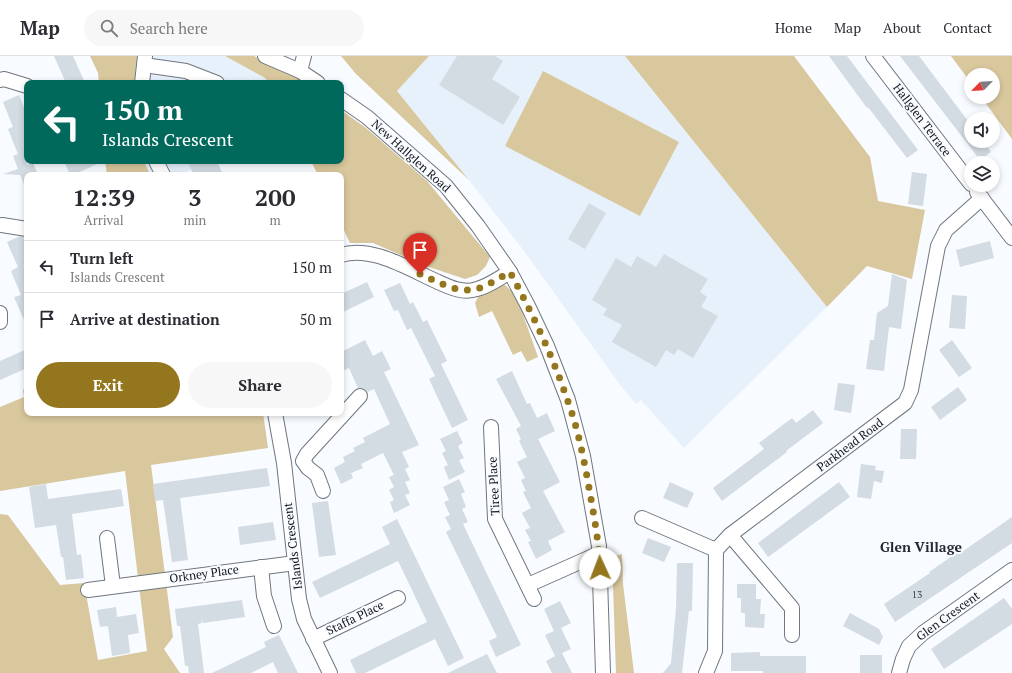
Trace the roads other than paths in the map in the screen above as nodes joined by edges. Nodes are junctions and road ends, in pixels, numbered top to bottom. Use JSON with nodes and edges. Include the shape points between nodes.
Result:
{"nodes":[{"id":1,"x":265,"y":56,"type":"edge"},
{"id":2,"x":304,"y":56,"type":"edge"},
{"id":3,"x":873,"y":56,"type":"edge"},
{"id":4,"x":144,"y":60,"type":"edge"},
{"id":5,"x":300,"y":71,"type":"junction"},
{"id":6,"x":0,"y":80,"type":"edge"},
{"id":7,"x":142,"y":80,"type":"edge"},
{"id":8,"x":209,"y":80,"type":"edge"},
{"id":9,"x":314,"y":80,"type":"edge"},
{"id":10,"x":24,"y":85,"type":"edge"},
{"id":11,"x":344,"y":101,"type":"edge"},
{"id":12,"x":964,"y":176,"type":"edge"},
{"id":13,"x":977,"y":192,"type":"edge"},
{"id":14,"x":982,"y":198,"type":"junction"},
{"id":15,"x":1,"y":222,"type":"edge"},
{"id":16,"x":24,"y":228,"type":"edge"},
{"id":17,"x":1012,"y":238,"type":"edge"},
{"id":18,"x":344,"y":254,"type":"edge"},
{"id":19,"x":510,"y":272,"type":"junction"},
{"id":20,"x":0,"y":313,"type":"edge"},
{"id":21,"x":0,"y":322,"type":"edge"},
{"id":22,"x":360,"y":396,"type":"dead end"},
{"id":23,"x":344,"y":414,"type":"edge"},
{"id":24,"x":276,"y":416,"type":"edge"},
{"id":25,"x":342,"y":416,"type":"edge"},
{"id":26,"x":491,"y":427,"type":"dead end"},
{"id":27,"x":303,"y":461,"type":"junction"},
{"id":28,"x":284,"y":463,"type":"junction"},
{"id":29,"x":322,"y":491,"type":"dead end"},
{"id":30,"x":642,"y":518,"type":"dead end"},
{"id":31,"x":730,"y":535,"type":"junction"},
{"id":32,"x":107,"y":538,"type":"dead end"},
{"id":33,"x":716,"y":550,"type":"junction"},
{"id":34,"x":600,"y":553,"type":"junction"},
{"id":35,"x":295,"y":563,"type":"junction"},
{"id":36,"x":261,"y":567,"type":"junction"},
{"id":37,"x":1012,"y":570,"type":"edge"},
{"id":38,"x":113,"y":586,"type":"junction"},
{"id":39,"x":528,"y":586,"type":"junction"},
{"id":40,"x":88,"y":590,"type":"dead end"},
{"id":41,"x":398,"y":598,"type":"dead end"},
{"id":42,"x":534,"y":599,"type":"dead end"},
{"id":43,"x":274,"y":626,"type":"dead end"},
{"id":44,"x":792,"y":635,"type":"dead end"},
{"id":45,"x":313,"y":639,"type":"junction"},
{"id":46,"x":330,"y":673,"type":"edge"},
{"id":47,"x":603,"y":673,"type":"edge"},
{"id":48,"x":706,"y":673,"type":"edge"},
{"id":49,"x":899,"y":673,"type":"edge"}],
"edges":[{"from":1,"to":5,"type":"street"},
{"from":2,"to":5,"type":"street"},
{"from":3,"to":12,"type":"street","name":"Hallglen Terrace"},
{"from":4,"to":7,"type":"street"},
{"from":4,"to":8,"type":"street"},
{"from":5,"to":9,"type":"street"},
{"from":6,"to":10,"type":"street","via":[[4,78]]},
{"from":11,"to":19,"type":"street","name":"New Hallglen Road","via":[[368,117],[446,186]]},
{"from":13,"to":14,"type":"street","name":"Hallglen Terrace"},
{"from":14,"to":17,"type":"street","name":"Hallglen Terrace"},
{"from":14,"to":31,"type":"street","name":"Parkhead Road","via":[[946,230],[938,246],[911,390],[905,403]]},
{"from":15,"to":16,"type":"street"},
{"from":18,"to":19,"type":"street","via":[[357,252],[380,256],[463,291],[477,289]]},
{"from":19,"to":34,"type":"street","name":"New Hallglen Road","via":[[547,346],[568,400],[583,456]]},
{"from":20,"to":21,"type":"street"},
{"from":22,"to":23,"type":"street"},
{"from":24,"to":28,"type":"street","name":"Islands Crescent"},
{"from":25,"to":27,"type":"street"},
{"from":26,"to":39,"type":"street","name":"Tiree Place","via":[[495,519]]},
{"from":27,"to":28,"type":"street"},
{"from":27,"to":29,"type":"street","via":[[317,475]]},
{"from":28,"to":35,"type":"street","name":"Islands Crescent"},
{"from":30,"to":33,"type":"street"},
{"from":31,"to":33,"type":"street","name":"Parkhead Road"},
{"from":31,"to":44,"type":"street","via":[[792,608]]},
{"from":32,"to":38,"type":"street"},
{"from":33,"to":48,"type":"street","via":[[715,651]]},
{"from":34,"to":39,"type":"street"},
{"from":34,"to":47,"type":"street","name":"New Hallglen Road"},
{"from":35,"to":36,"type":"street","name":"Orkney Place"},
{"from":35,"to":45,"type":"street","name":"Islands Crescent","via":[[299,599]]},
{"from":36,"to":38,"type":"street","name":"Orkney Place"},
{"from":36,"to":43,"type":"street","via":[[264,596]]},
{"from":37,"to":49,"type":"street","name":"Glen Crescent","via":[[923,633],[909,646]]},
{"from":38,"to":40,"type":"street","name":"Orkney Place"},
{"from":39,"to":42,"type":"street","name":"Tiree Place"},
{"from":41,"to":45,"type":"street","name":"Staffa Place"},
{"from":45,"to":46,"type":"street","name":"Islands Crescent"}]}
